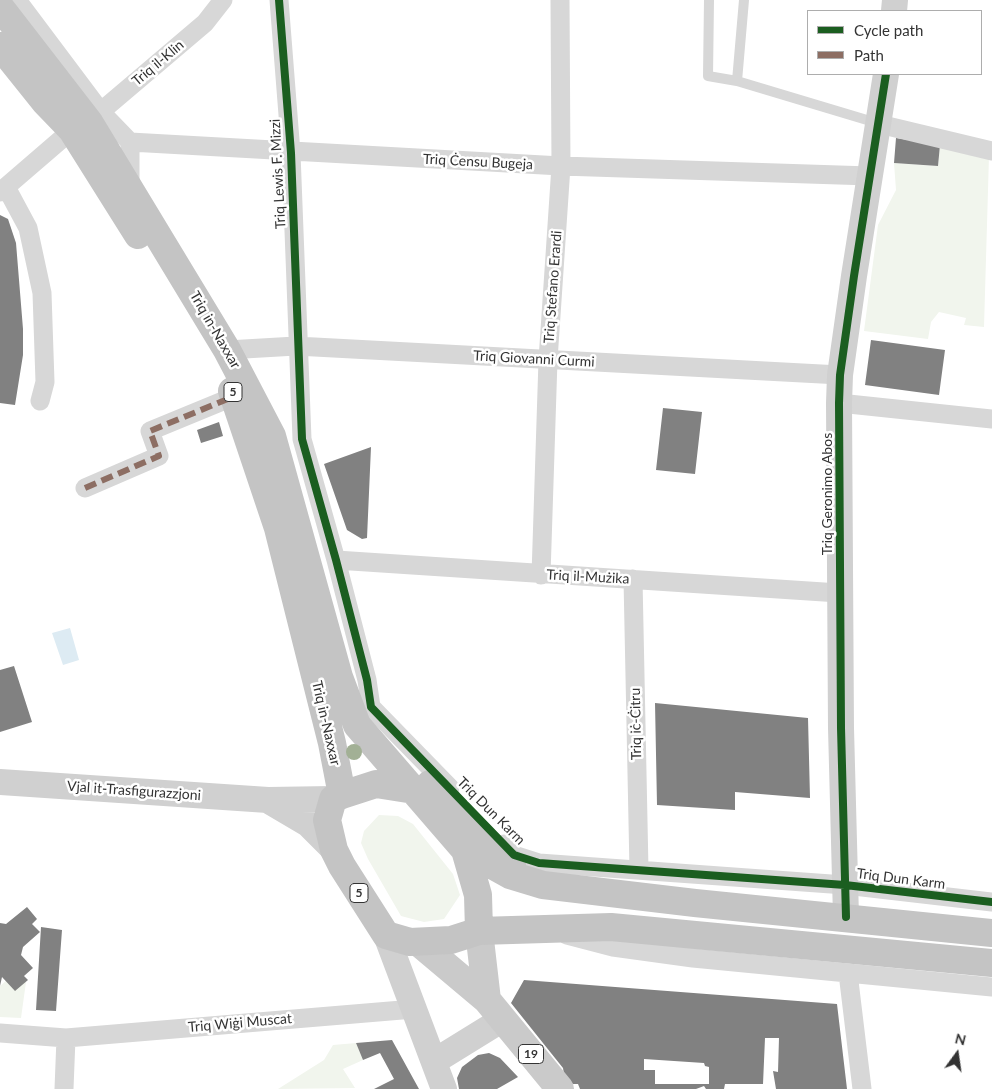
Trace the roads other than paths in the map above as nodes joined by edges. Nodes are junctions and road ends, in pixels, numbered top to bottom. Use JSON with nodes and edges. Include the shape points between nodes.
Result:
{"nodes":[{"id":1,"x":18,"y":0,"type":"edge"},
{"id":2,"x":222,"y":0,"type":"edge"},
{"id":3,"x":280,"y":0,"type":"edge"},
{"id":4,"x":560,"y":0,"type":"edge"},
{"id":5,"x":709,"y":0,"type":"edge"},
{"id":6,"x":744,"y":0,"type":"edge"},
{"id":7,"x":0,"y":7,"type":"edge"},
{"id":8,"x":0,"y":46,"type":"edge"},
{"id":9,"x":886,"y":75,"type":"edge"},
{"id":10,"x":737,"y":81,"type":"junction"},
{"id":11,"x":87,"y":121,"type":"junction"},
{"id":12,"x":879,"y":124,"type":"junction"},
{"id":13,"x":130,"y":142,"type":"junction"},
{"id":14,"x":992,"y":151,"type":"edge"},
{"id":15,"x":291,"y":153,"type":"junction"},
{"id":16,"x":561,"y":166,"type":"junction"},
{"id":17,"x":870,"y":176,"type":"junction"},
{"id":18,"x":130,"y":186,"type":"junction"},
{"id":19,"x":3,"y":190,"type":"edge"},
{"id":20,"x":296,"y":346,"type":"junction"},
{"id":21,"x":227,"y":350,"type":"junction"},
{"id":22,"x":548,"y":360,"type":"junction"},
{"id":23,"x":840,"y":375,"type":"junction"},
{"id":24,"x":235,"y":396,"type":"junction"},
{"id":25,"x":40,"y":402,"type":"dead end"},
{"id":26,"x":839,"y":403,"type":"junction"},
{"id":27,"x":992,"y":419,"type":"edge"},
{"id":28,"x":85,"y":488,"type":"dead end"},
{"id":29,"x":336,"y":560,"type":"junction"},
{"id":30,"x":541,"y":575,"type":"junction"},
{"id":31,"x":633,"y":579,"type":"junction"},
{"id":32,"x":839,"y":593,"type":"junction"},
{"id":33,"x":339,"y":676,"type":"junction"},
{"id":34,"x":0,"y":782,"type":"edge"},
{"id":35,"x":414,"y":790,"type":"junction"},
{"id":36,"x":338,"y":797,"type":"junction"},
{"id":37,"x":268,"y":800,"type":"junction"},
{"id":38,"x":334,"y":850,"type":"junction"},
{"id":39,"x":465,"y":850,"type":"junction"},
{"id":40,"x":639,"y":870,"type":"junction"},
{"id":41,"x":845,"y":885,"type":"junction"},
{"id":42,"x":553,"y":886,"type":"junction"},
{"id":43,"x":992,"y":902,"type":"edge"},
{"id":44,"x":846,"y":917,"type":"junction"},
{"id":45,"x":551,"y":930,"type":"junction"},
{"id":46,"x":480,"y":931,"type":"junction"},
{"id":47,"x":992,"y":933,"type":"edge"},
{"id":48,"x":386,"y":935,"type":"junction"},
{"id":49,"x":418,"y":942,"type":"junction"},
{"id":50,"x":992,"y":963,"type":"edge"},
{"id":51,"x":848,"y":973,"type":"junction"},
{"id":52,"x":992,"y":987,"type":"edge"},
{"id":53,"x":414,"y":1009,"type":"junction"},
{"id":54,"x":495,"y":1009,"type":"junction"},
{"id":55,"x":0,"y":1033,"type":"edge"},
{"id":56,"x":66,"y":1038,"type":"junction"},
{"id":57,"x":434,"y":1060,"type":"junction"},
{"id":58,"x":64,"y":1089,"type":"edge"},
{"id":59,"x":444,"y":1089,"type":"edge"},
{"id":60,"x":560,"y":1089,"type":"edge"},
{"id":61,"x":862,"y":1089,"type":"edge"}],
"edges":[{"from":1,"to":11,"type":"street","name":"Triq in-Naxxar"},
{"from":2,"to":11,"type":"street","name":"Triq il-Klin","via":[[205,23]]},
{"from":3,"to":15,"type":"street","name":"Triq Lewis F. Mizzi"},
{"from":4,"to":16,"type":"street","name":"Triq Stefano Erardi"},
{"from":5,"to":10,"type":"lane","via":[[708,76]]},
{"from":6,"to":10,"type":"lane"},
{"from":7,"to":11,"type":"highway","name":"Triq in-Naxxar","number":"5"},
{"from":8,"to":11,"type":"highway","name":"Triq in-Naxxar","number":"5","via":[[45,102]]},
{"from":9,"to":12,"type":"street","name":"Triq Geronimo Abos"},
{"from":10,"to":12,"type":"lane"},
{"from":11,"to":13,"type":"street","name":"Triq in-Naxxar"},
{"from":11,"to":18,"type":"highway","name":"Triq in-Naxxar","number":"5"},
{"from":11,"to":19,"type":"street","name":"Triq il-Klin"},
{"from":11,"to":24,"type":"highway","name":"Triq in-Naxxar","number":"5"},
{"from":12,"to":14,"type":"street"},
{"from":12,"to":17,"type":"street","name":"Triq Geronimo Abos"},
{"from":13,"to":15,"type":"street","name":"Triq Ċensu Bugeja"},
{"from":13,"to":18,"type":"street"},
{"from":15,"to":16,"type":"street","name":"Triq Ċensu Bugeja"},
{"from":15,"to":20,"type":"street","name":"Triq Lewis F. Mizzi"},
{"from":16,"to":17,"type":"street","name":"Triq Ċensu Bugeja"},
{"from":16,"to":22,"type":"street","name":"Triq Stefano Erardi"},
{"from":17,"to":23,"type":"street","name":"Triq Geronimo Abos"},
{"from":18,"to":21,"type":"highway","name":"Triq in-Naxxar","number":"5"},
{"from":19,"to":25,"type":"street","via":[[28,228],[42,292],[45,382]]},
{"from":20,"to":21,"type":"street","name":"Triq Giovanni Curmi"},
{"from":20,"to":22,"type":"street","name":"Triq Giovanni Curmi"},
{"from":20,"to":29,"type":"street","name":"Triq Dun Karm","via":[[302,438]]},
{"from":21,"to":33,"type":"highway","name":"Triq in-Naxxar","number":"5","via":[[272,436]]},
{"from":22,"to":23,"type":"street","name":"Triq Giovanni Curmi"},
{"from":22,"to":30,"type":"street","name":"Triq Stefano Erardi"},
{"from":23,"to":26,"type":"street","name":"Triq Geronimo Abos"},
{"from":24,"to":28,"type":"street","via":[[150,430],[159,456]]},
{"from":24,"to":36,"type":"highway","name":"Triq in-Naxxar","number":"5","via":[[278,528],[332,743]]},
{"from":26,"to":27,"type":"street"},
{"from":26,"to":32,"type":"street","name":"Triq Geronimo Abos"},
{"from":29,"to":30,"type":"street","name":"Triq il-Mużika"},
{"from":29,"to":40,"type":"street","name":"Triq Dun Karm","via":[[371,707],[507,848],[539,863]]},
{"from":30,"to":31,"type":"street","name":"Triq il-Mużika"},
{"from":31,"to":32,"type":"street","name":"Triq il-Mużika"},
{"from":31,"to":40,"type":"street","name":"Triq iċ-Ċitru"},
{"from":32,"to":41,"type":"street","name":"Triq Geronimo Abos"},
{"from":33,"to":35,"type":"highway","name":"Triq in-Naxxar","number":"5","via":[[357,725]]},
{"from":33,"to":42,"type":"highway","via":[[364,717],[506,861]]},
{"from":34,"to":37,"type":"street","name":"Vjal it-Trasfigurazzjoni"},
{"from":35,"to":36,"type":"highway","via":[[376,784]]},
{"from":35,"to":39,"type":"highway","name":"Triq in-Naxxar","number":"5"},
{"from":36,"to":37,"type":"street","name":"Vjal it-Trasfigurazzjoni"},
{"from":36,"to":38,"type":"highway","name":"Triq in-Naxxar","number":"5","via":[[327,820]]},
{"from":37,"to":38,"type":"street","name":"Vjal it-Trasfigurazzjoni","via":[[308,824]]},
{"from":38,"to":48,"type":"highway","name":"Triq in-Naxxar","number":"5"},
{"from":39,"to":42,"type":"highway","via":[[510,875]]},
{"from":39,"to":46,"type":"highway","name":"Triq in-Naxxar","number":"5","via":[[478,895]]},
{"from":40,"to":41,"type":"street","name":"Triq Dun Karm"},
{"from":41,"to":43,"type":"street","name":"Triq Dun Karm"},
{"from":41,"to":44,"type":"street","name":"Triq Geronimo Abos"},
{"from":42,"to":44,"type":"highway"},
{"from":44,"to":47,"type":"highway"},
{"from":45,"to":46,"type":"highway"},
{"from":45,"to":50,"type":"highway","via":[[611,927]]},
{"from":45,"to":51,"type":"street","via":[[613,947]]},
{"from":46,"to":49,"type":"highway","via":[[451,940]]},
{"from":46,"to":54,"type":"main road","name":"Triq in-Naxxar"},
{"from":48,"to":49,"type":"highway"},
{"from":48,"to":53,"type":"street"},
{"from":49,"to":54,"type":"main road"},
{"from":51,"to":52,"type":"street"},
{"from":51,"to":61,"type":"street"},
{"from":53,"to":56,"type":"street","name":"Triq Wiġi Muscat"},
{"from":53,"to":57,"type":"street"},
{"from":54,"to":57,"type":"street"},
{"from":54,"to":60,"type":"main road","number":"19"},
{"from":55,"to":56,"type":"street","name":"Triq Wiġi Muscat"},
{"from":56,"to":58,"type":"street"},
{"from":57,"to":59,"type":"street"}]}
